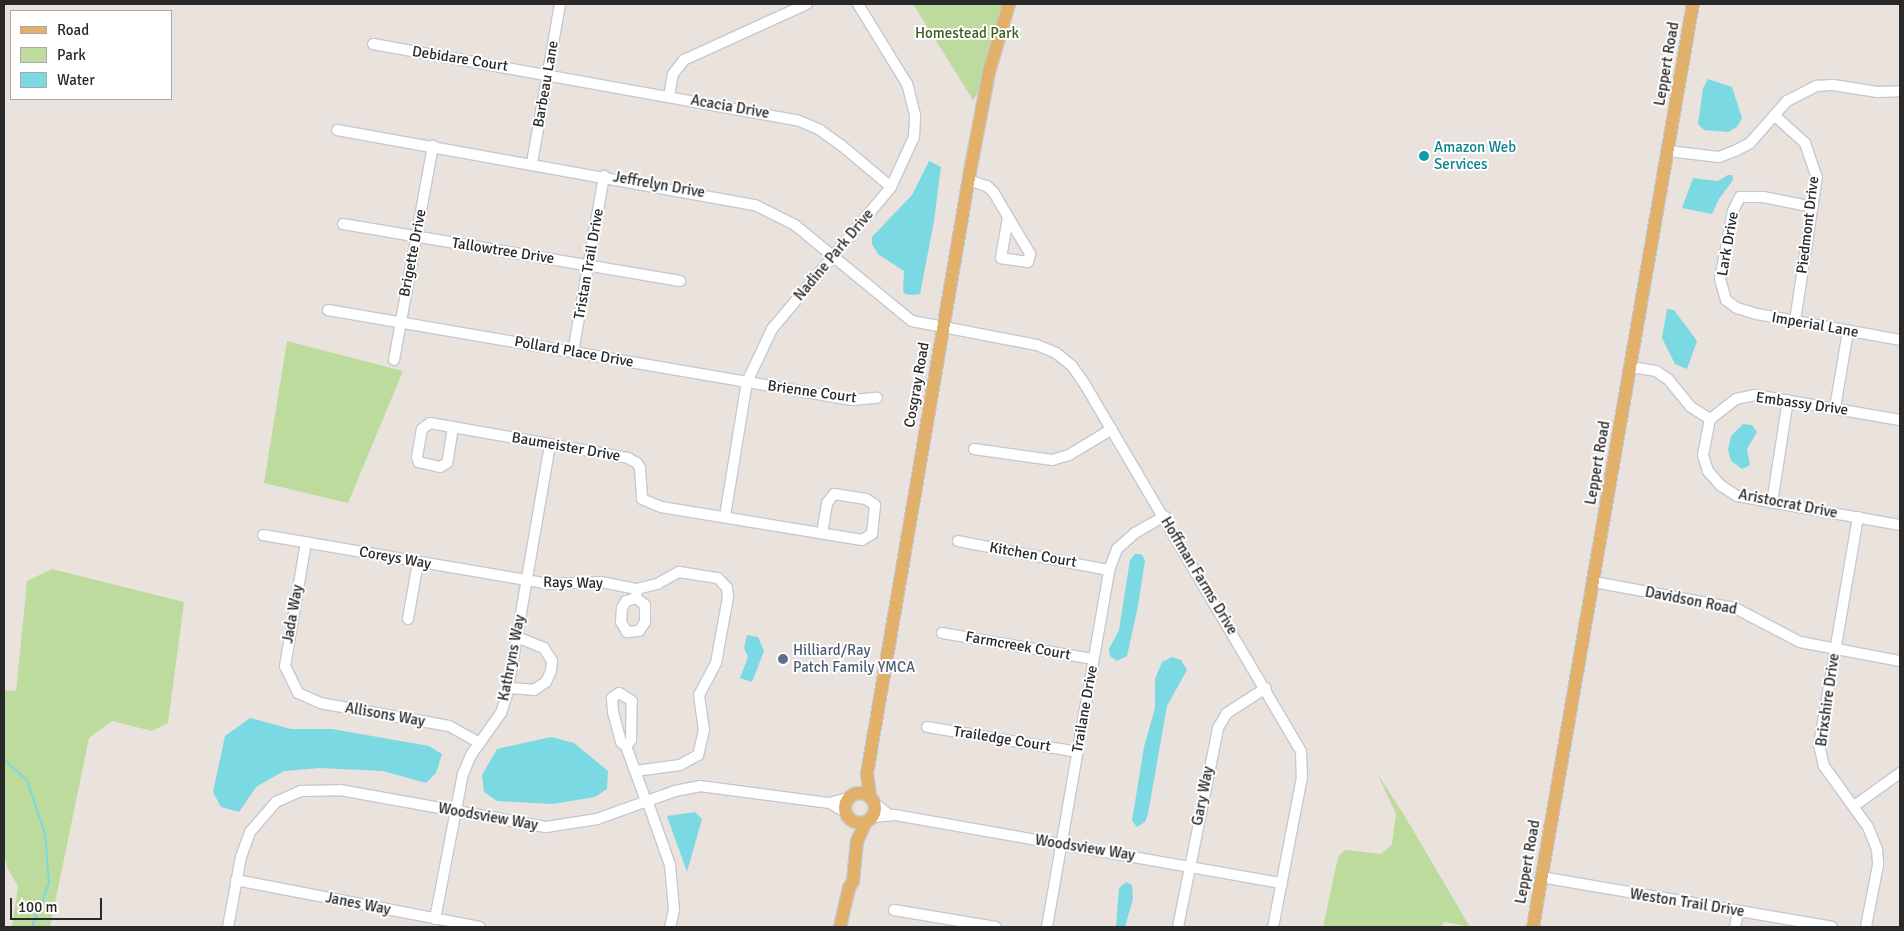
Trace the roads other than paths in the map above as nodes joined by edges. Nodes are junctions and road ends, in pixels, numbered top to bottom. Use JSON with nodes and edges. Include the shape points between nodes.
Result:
{"nodes":[{"id":1,"x":560,"y":4,"type":"edge"},
{"id":2,"x":807,"y":4,"type":"edge"},
{"id":3,"x":858,"y":4,"type":"edge"},
{"id":4,"x":1009,"y":4,"type":"edge"},
{"id":5,"x":1693,"y":4,"type":"edge"},
{"id":6,"x":373,"y":44,"type":"dead end"},
{"id":7,"x":548,"y":73,"type":"junction"},
{"id":8,"x":1900,"y":91,"type":"edge"},
{"id":9,"x":669,"y":96,"type":"junction"},
{"id":10,"x":1774,"y":115,"type":"junction"},
{"id":11,"x":337,"y":130,"type":"dead end"},
{"id":12,"x":433,"y":146,"type":"junction"},
{"id":13,"x":1668,"y":151,"type":"junction"},
{"id":14,"x":532,"y":164,"type":"junction"},
{"id":15,"x":604,"y":176,"type":"junction"},
{"id":16,"x":968,"y":180,"type":"junction"},
{"id":17,"x":891,"y":187,"type":"junction"},
{"id":18,"x":1814,"y":207,"type":"junction"},
{"id":19,"x":1008,"y":217,"type":"dead end"},
{"id":20,"x":343,"y":224,"type":"dead end"},
{"id":21,"x":416,"y":236,"type":"junction"},
{"id":22,"x":833,"y":257,"type":"junction"},
{"id":23,"x":589,"y":265,"type":"junction"},
{"id":24,"x":680,"y":281,"type":"dead end"},
{"id":25,"x":1731,"y":305,"type":"joint"},
{"id":26,"x":328,"y":310,"type":"dead end"},
{"id":27,"x":1794,"y":321,"type":"junction"},
{"id":28,"x":400,"y":323,"type":"junction"},
{"id":29,"x":944,"y":328,"type":"junction"},
{"id":30,"x":1848,"y":330,"type":"junction"},
{"id":31,"x":1900,"y":338,"type":"edge"},
{"id":32,"x":573,"y":352,"type":"junction"},
{"id":33,"x":394,"y":360,"type":"dead end"},
{"id":34,"x":1631,"y":367,"type":"junction"},
{"id":35,"x":747,"y":382,"type":"junction"},
{"id":36,"x":877,"y":398,"type":"dead end"},
{"id":37,"x":1788,"y":400,"type":"junction"},
{"id":38,"x":1835,"y":408,"type":"junction"},
{"id":39,"x":1710,"y":419,"type":"junction"},
{"id":40,"x":1900,"y":420,"type":"edge"},
{"id":41,"x":453,"y":427,"type":"junction"},
{"id":42,"x":1112,"y":430,"type":"junction"},
{"id":43,"x":550,"y":446,"type":"junction"},
{"id":44,"x":974,"y":449,"type":"dead end"},
{"id":45,"x":1772,"y":502,"type":"junction"},
{"id":46,"x":725,"y":516,"type":"junction"},
{"id":47,"x":1164,"y":516,"type":"junction"},
{"id":48,"x":1858,"y":517,"type":"junction"},
{"id":49,"x":1900,"y":525,"type":"edge"},
{"id":50,"x":822,"y":533,"type":"junction"},
{"id":51,"x":263,"y":535,"type":"dead end"},
{"id":52,"x":958,"y":541,"type":"dead end"},
{"id":53,"x":306,"y":542,"type":"junction"},
{"id":54,"x":418,"y":562,"type":"junction"},
{"id":55,"x":1109,"y":570,"type":"junction"},
{"id":56,"x":527,"y":582,"type":"junction"},
{"id":57,"x":1594,"y":582,"type":"junction"},
{"id":58,"x":408,"y":619,"type":"dead end"},
{"id":59,"x":942,"y":634,"type":"dead end"},
{"id":60,"x":517,"y":637,"type":"junction"},
{"id":61,"x":1834,"y":650,"type":"junction"},
{"id":62,"x":1093,"y":660,"type":"junction"},
{"id":63,"x":1900,"y":661,"type":"edge"},
{"id":64,"x":293,"y":685,"type":"joint"},
{"id":65,"x":508,"y":688,"type":"junction"},
{"id":66,"x":1266,"y":688,"type":"junction"},
{"id":67,"x":927,"y":727,"type":"dead end"},
{"id":68,"x":480,"y":743,"type":"junction"},
{"id":69,"x":626,"y":746,"type":"junction"},
{"id":70,"x":1078,"y":752,"type":"junction"},
{"id":71,"x":635,"y":771,"type":"junction"},
{"id":72,"x":1900,"y":773,"type":"edge"},
{"id":73,"x":867,"y":774,"type":"junction"},
{"id":74,"x":851,"y":796,"type":"junction"},
{"id":75,"x":872,"y":800,"type":"junction"},
{"id":76,"x":646,"y":801,"type":"junction"},
{"id":77,"x":830,"y":803,"type":"junction"},
{"id":78,"x":1854,"y":806,"type":"junction"},
{"id":79,"x":456,"y":811,"type":"junction"},
{"id":80,"x":888,"y":814,"type":"junction"},
{"id":81,"x":847,"y":816,"type":"junction"},
{"id":82,"x":869,"y":820,"type":"junction"},
{"id":83,"x":1062,"y":844,"type":"junction"},
{"id":84,"x":1190,"y":866,"type":"junction"},
{"id":85,"x":1542,"y":877,"type":"junction"},
{"id":86,"x":236,"y":880,"type":"junction"},
{"id":87,"x":1282,"y":883,"type":"junction"},
{"id":88,"x":849,"y":888,"type":"junction"},
{"id":89,"x":894,"y":910,"type":"dead end"},
{"id":90,"x":1738,"y":911,"type":"junction"},
{"id":91,"x":435,"y":919,"type":"junction"},
{"id":92,"x":228,"y":927,"type":"edge"},
{"id":93,"x":479,"y":927,"type":"edge"},
{"id":94,"x":670,"y":927,"type":"edge"},
{"id":95,"x":840,"y":927,"type":"edge"},
{"id":96,"x":996,"y":927,"type":"edge"},
{"id":97,"x":1047,"y":927,"type":"edge"},
{"id":98,"x":1178,"y":927,"type":"edge"},
{"id":99,"x":1273,"y":927,"type":"edge"},
{"id":100,"x":1533,"y":927,"type":"edge"},
{"id":101,"x":1735,"y":927,"type":"edge"},
{"id":102,"x":1832,"y":927,"type":"edge"},
{"id":103,"x":1866,"y":927,"type":"edge"}],
"edges":[{"from":1,"to":7,"type":"street","name":"Barbeau Lane"},
{"from":2,"to":9,"type":"street","via":[[684,60],[673,74]]},
{"from":3,"to":17,"type":"street","name":"Nadine Park Drive","via":[[907,84],[915,115],[914,137]]},
{"from":4,"to":16,"type":"main road","name":"Cosgray Road","via":[[987,81]]},
{"from":5,"to":13,"type":"main road","name":"Leppert Road"},
{"from":6,"to":7,"type":"street","name":"Debidare Court"},
{"from":7,"to":9,"type":"street","name":"Acacia Drive"},
{"from":7,"to":14,"type":"street","name":"Barbeau Lane"},
{"from":8,"to":10,"type":"street","via":[[1817,86],[1795,96]]},
{"from":9,"to":17,"type":"street","name":"Acacia Drive","via":[[786,117],[808,124],[841,145]]},
{"from":10,"to":13,"type":"street","via":[[1750,144],[1735,151],[1719,156]]},
{"from":10,"to":18,"type":"street","name":"Piedmont Drive","via":[[1805,143],[1813,158],[1817,177]]},
{"from":11,"to":12,"type":"street","name":"Jeffrelyn Drive"},
{"from":12,"to":14,"type":"street","name":"Jeffrelyn Drive"},
{"from":12,"to":21,"type":"street","name":"Brigette Drive"},
{"from":13,"to":34,"type":"main road","name":"Leppert Road"},
{"from":14,"to":15,"type":"street","name":"Jeffrelyn Drive"},
{"from":15,"to":22,"type":"street","name":"Jeffrelyn Drive","via":[[755,205],[795,225]]},
{"from":15,"to":23,"type":"street","name":"Tristan Trail Drive"},
{"from":16,"to":19,"type":"street","via":[[987,186]]},
{"from":16,"to":29,"type":"main road","name":"Cosgray Road"},
{"from":17,"to":22,"type":"street","name":"Nadine Park Drive"},
{"from":18,"to":25,"type":"street","name":"Lark Drive","via":[[1763,197],[1740,197],[1733,211],[1720,279],[1721,289]]},
{"from":18,"to":27,"type":"street","name":"Piedmont Drive"},
{"from":20,"to":21,"type":"street","name":"Tallowtree Drive"},
{"from":21,"to":23,"type":"street","name":"Tallowtree Drive"},
{"from":21,"to":28,"type":"street","name":"Brigette Drive"},
{"from":22,"to":29,"type":"street","name":"Jeffrelyn Drive","via":[[912,321]]},
{"from":22,"to":35,"type":"street","name":"Nadine Park Drive","via":[[772,329]]},
{"from":23,"to":24,"type":"street","name":"Tallowtree Drive"},
{"from":23,"to":32,"type":"street","name":"Tristan Trail Drive"},
{"from":25,"to":27,"type":"street","name":"Imperial Lane"},
{"from":26,"to":28,"type":"street","name":"Pollard Place Drive"},
{"from":27,"to":30,"type":"street","name":"Imperial Lane"},
{"from":28,"to":32,"type":"street","name":"Pollard Place Drive"},
{"from":28,"to":33,"type":"street","name":"Brigette Drive"},
{"from":29,"to":42,"type":"street","name":"Hoffman Farms Drive","via":[[1017,341],[1056,354],[1084,382]]},
{"from":29,"to":73,"type":"main road","name":"Cosgray Road"},
{"from":30,"to":31,"type":"street","name":"Imperial Lane"},
{"from":30,"to":38,"type":"street"},
{"from":32,"to":35,"type":"street","name":"Pollard Place Drive"},
{"from":34,"to":39,"type":"street","via":[[1656,371],[1668,379],[1691,407]]},
{"from":34,"to":57,"type":"main road","name":"Leppert Road"},
{"from":35,"to":36,"type":"street","name":"Brienne Court","via":[[852,400]]},
{"from":35,"to":46,"type":"street","name":"Nadine Park Drive"},
{"from":37,"to":38,"type":"street","name":"Embassy Drive"},
{"from":37,"to":39,"type":"street","name":"Embassy Drive","via":[[1755,395],[1736,399]]},
{"from":37,"to":45,"type":"street"},
{"from":38,"to":40,"type":"street","name":"Embassy Drive"},
{"from":39,"to":45,"type":"street","name":"Aristocrat Drive","via":[[1704,455],[1708,471],[1720,485],[1737,496]]},
{"from":41,"to":41,"type":"street","name":"Baumeister Drive","via":[[424,424],[417,457],[419,462],[440,467],[447,463]]},
{"from":41,"to":43,"type":"street","name":"Baumeister Drive"},
{"from":42,"to":44,"type":"street","via":[[1069,455],[1052,460]]},
{"from":42,"to":47,"type":"street","name":"Hoffman Farms Drive"},
{"from":43,"to":46,"type":"street","name":"Baumeister Drive","via":[[638,462],[642,499],[649,503]]},
{"from":43,"to":56,"type":"street","name":"Kathryns Way"},
{"from":45,"to":48,"type":"street","name":"Aristocrat Drive"},
{"from":46,"to":50,"type":"street","name":"Baumeister Drive"},
{"from":47,"to":55,"type":"street","name":"Trailane Drive","via":[[1135,533],[1118,550]]},
{"from":47,"to":66,"type":"street","name":"Hoffman Farms Drive"},
{"from":48,"to":49,"type":"street","name":"Aristocrat Drive"},
{"from":48,"to":61,"type":"street","name":"Brixshire Drive"},
{"from":50,"to":50,"type":"street","name":"Baumeister Drive","via":[[868,539],[872,534],[875,505],[866,499],[834,494],[827,503]]},
{"from":51,"to":53,"type":"street","name":"Coreys Way"},
{"from":52,"to":55,"type":"street","name":"Kitchen Court"},
{"from":53,"to":54,"type":"street","name":"Coreys Way"},
{"from":53,"to":64,"type":"street","name":"Jada Way","via":[[285,658]]},
{"from":54,"to":56,"type":"street","name":"Coreys Way"},
{"from":54,"to":58,"type":"street"},
{"from":55,"to":62,"type":"street","name":"Trailane Drive"},
{"from":56,"to":60,"type":"street","name":"Kathryns Way"},
{"from":56,"to":71,"type":"street","name":"Rays Way","via":[[601,582],[636,593],[679,572],[696,572],[718,578],[727,588],[716,663],[699,695],[704,730],[698,755],[680,765]]},
{"from":57,"to":61,"type":"street","name":"Davidson Road","via":[[1735,608],[1800,642]]},
{"from":57,"to":85,"type":"main road","name":"Leppert Road"},
{"from":59,"to":62,"type":"street","name":"Farmcreek Court"},
{"from":60,"to":65,"type":"street","name":"Kathryns Way"},
{"from":60,"to":65,"type":"street","via":[[544,648],[552,661],[551,672],[546,682],[534,690]]},
{"from":61,"to":63,"type":"street","name":"Davidson Road"},
{"from":61,"to":78,"type":"street","name":"Brixshire Drive","via":[[1820,753],[1830,776]]},
{"from":62,"to":70,"type":"street","name":"Trailane Drive"},
{"from":64,"to":68,"type":"street","name":"Allisons Way","via":[[305,698],[320,703],[449,726]]},
{"from":65,"to":68,"type":"street","name":"Kathryns Way","via":[[501,713]]},
{"from":66,"to":84,"type":"street","name":"Gary Way","via":[[1227,713],[1218,728]]},
{"from":66,"to":87,"type":"street","name":"Hoffman Farms Drive","via":[[1301,752],[1302,777]]},
{"from":67,"to":70,"type":"street","name":"Trailedge Court"},
{"from":68,"to":79,"type":"street","name":"Kathryns Way","via":[[463,774]]},
{"from":69,"to":69,"type":"street","via":[[631,740],[632,701],[619,693],[613,696],[611,703],[621,742]]},
{"from":69,"to":71,"type":"street"},
{"from":70,"to":83,"type":"street","name":"Trailane Drive"},
{"from":71,"to":76,"type":"street"},
{"from":72,"to":78,"type":"street"},
{"from":73,"to":74,"type":"main road","name":"Cosgray Road"},
{"from":73,"to":75,"type":"main road","name":"Cosgray Road"},
{"from":74,"to":75,"type":"main road"},
{"from":74,"to":77,"type":"street","name":"Woodsview Way"},
{"from":74,"to":81,"type":"main road","name":"Cosgray Road"},
{"from":75,"to":80,"type":"street","name":"Woodsview Way"},
{"from":75,"to":82,"type":"main road","name":"Cosgray Road"},
{"from":76,"to":77,"type":"street","name":"Woodsview Way","via":[[688,788],[713,786]]},
{"from":76,"to":79,"type":"street","name":"Woodsview Way","via":[[597,819],[546,827]]},
{"from":76,"to":94,"type":"street","via":[[670,866],[674,910]]},
{"from":77,"to":81,"type":"street","name":"Woodsview Way"},
{"from":78,"to":103,"type":"street","name":"Brixshire Drive","via":[[1878,849]]},
{"from":79,"to":86,"type":"street","name":"Woodsview Way","via":[[322,789],[294,793],[266,811],[250,832]]},
{"from":79,"to":91,"type":"street","name":"Kathryns Way"},
{"from":80,"to":82,"type":"street","name":"Woodsview Way"},
{"from":80,"to":83,"type":"street","name":"Woodsview Way"},
{"from":81,"to":82,"type":"main road"},
{"from":81,"to":88,"type":"main road","via":[[852,828]]},
{"from":82,"to":88,"type":"main road","via":[[857,841],[853,881]]},
{"from":83,"to":84,"type":"street","name":"Woodsview Way"},
{"from":83,"to":97,"type":"street","name":"Trailane Drive"},
{"from":84,"to":87,"type":"street","name":"Woodsview Way"},
{"from":84,"to":98,"type":"street","name":"Gary Way"},
{"from":85,"to":90,"type":"street","name":"Weston Trail Drive"},
{"from":85,"to":100,"type":"main road","name":"Leppert Road"},
{"from":86,"to":91,"type":"street","name":"Janes Way"},
{"from":86,"to":92,"type":"street","name":"Woodsview Way"},
{"from":87,"to":99,"type":"street","name":"Hoffman Farms Drive"},
{"from":88,"to":95,"type":"main road"},
{"from":89,"to":96,"type":"street"},
{"from":90,"to":101,"type":"street"},
{"from":90,"to":102,"type":"street","name":"Weston Trail Drive"},
{"from":91,"to":93,"type":"street","name":"Janes Way"}]}
